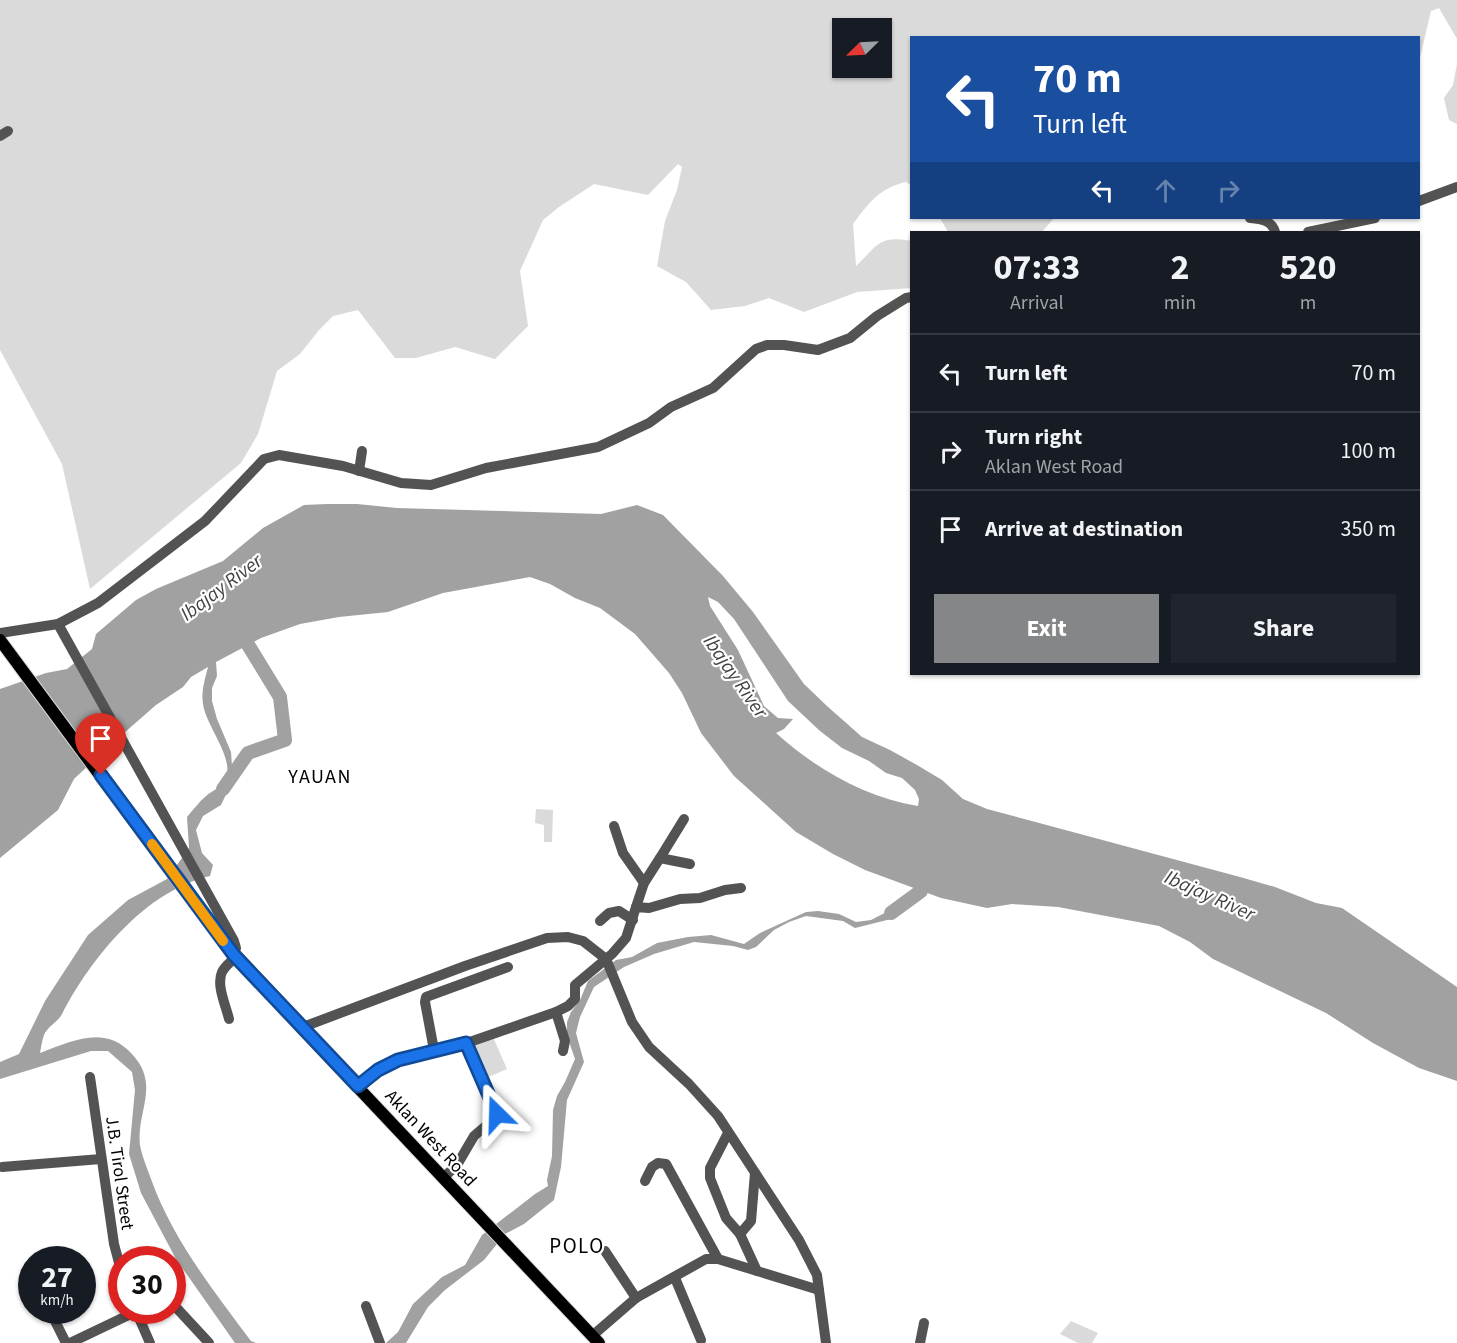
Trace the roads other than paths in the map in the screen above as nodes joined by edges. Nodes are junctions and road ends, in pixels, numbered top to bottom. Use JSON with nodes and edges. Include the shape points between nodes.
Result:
{"nodes":[{"id":1,"x":1457,"y":187,"type":"edge"},
{"id":2,"x":1420,"y":201,"type":"edge"},
{"id":3,"x":1258,"y":219,"type":"edge"},
{"id":4,"x":1369,"y":219,"type":"edge"},
{"id":5,"x":1275,"y":231,"type":"edge"},
{"id":6,"x":1313,"y":231,"type":"edge"},
{"id":7,"x":910,"y":297,"type":"edge"},
{"id":8,"x":362,"y":451,"type":"dead end"},
{"id":9,"x":359,"y":471,"type":"junction"},
{"id":10,"x":58,"y":624,"type":"junction"},
{"id":11,"x":0,"y":633,"type":"edge"},
{"id":12,"x":0,"y":640,"type":"edge"},
{"id":13,"x":684,"y":819,"type":"dead end"},
{"id":14,"x":614,"y":826,"type":"dead end"},
{"id":15,"x":660,"y":858,"type":"junction"},
{"id":16,"x":690,"y":864,"type":"dead end"},
{"id":17,"x":644,"y":883,"type":"junction"},
{"id":18,"x":741,"y":888,"type":"dead end"},
{"id":19,"x":636,"y":907,"type":"junction"},
{"id":20,"x":633,"y":920,"type":"junction"},
{"id":21,"x":600,"y":921,"type":"dead end"},
{"id":22,"x":234,"y":956,"type":"junction"},
{"id":23,"x":606,"y":959,"type":"junction"},
{"id":24,"x":508,"y":967,"type":"dead end"},
{"id":25,"x":556,"y":1012,"type":"junction"},
{"id":26,"x":229,"y":1019,"type":"dead end"},
{"id":27,"x":303,"y":1027,"type":"junction"},
{"id":28,"x":466,"y":1043,"type":"junction"},
{"id":29,"x":434,"y":1050,"type":"junction"},
{"id":30,"x":563,"y":1051,"type":"dead end"},
{"id":31,"x":90,"y":1077,"type":"dead end"},
{"id":32,"x":358,"y":1086,"type":"junction"},
{"id":33,"x":728,"y":1133,"type":"junction"},
{"id":34,"x":101,"y":1159,"type":"junction"},
{"id":35,"x":2,"y":1167,"type":"dead end"},
{"id":36,"x":755,"y":1173,"type":"junction"},
{"id":37,"x":443,"y":1178,"type":"junction"},
{"id":38,"x":645,"y":1181,"type":"dead end"},
{"id":39,"x":740,"y":1234,"type":"junction"},
{"id":40,"x":115,"y":1246,"type":"edge"},
{"id":41,"x":605,"y":1251,"type":"dead end"},
{"id":42,"x":718,"y":1259,"type":"junction"},
{"id":43,"x":757,"y":1271,"type":"junction"},
{"id":44,"x":675,"y":1278,"type":"junction"},
{"id":45,"x":819,"y":1290,"type":"junction"},
{"id":46,"x":636,"y":1299,"type":"junction"},
{"id":47,"x":366,"y":1306,"type":"dead end"},
{"id":48,"x":186,"y":1318,"type":"edge"},
{"id":49,"x":924,"y":1323,"type":"dead end"},
{"id":50,"x":57,"y":1324,"type":"edge"},
{"id":51,"x":114,"y":1324,"type":"edge"},
{"id":52,"x":142,"y":1324,"type":"edge"},
{"id":53,"x":591,"y":1338,"type":"edge"},
{"id":54,"x":85,"y":1340,"type":"edge"},
{"id":55,"x":701,"y":1340,"type":"dead end"},
{"id":56,"x":380,"y":1342,"type":"edge"},
{"id":57,"x":68,"y":1343,"type":"edge"},
{"id":58,"x":150,"y":1343,"type":"edge"},
{"id":59,"x":209,"y":1343,"type":"edge"},
{"id":60,"x":826,"y":1343,"type":"edge"},
{"id":61,"x":920,"y":1343,"type":"edge"}],
"edges":[{"from":1,"to":2,"type":"street"},
{"from":3,"to":5,"type":"street","via":[[1265,220]]},
{"from":4,"to":6,"type":"street"},
{"from":7,"to":9,"type":"street","via":[[877,316],[850,338],[818,350],[784,345],[756,349],[713,388],[598,447],[486,468],[431,485],[401,483]]},
{"from":8,"to":9,"type":"street"},
{"from":9,"to":10,"type":"street","via":[[279,455],[264,459],[205,521],[117,590]]},
{"from":10,"to":11,"type":"street"},
{"from":10,"to":22,"type":"street","via":[[234,940]]},
{"from":12,"to":22,"type":"main road","name":"Aklan West Road"},
{"from":13,"to":15,"type":"street"},
{"from":14,"to":17,"type":"street","via":[[623,853]]},
{"from":15,"to":16,"type":"street"},
{"from":15,"to":17,"type":"street"},
{"from":17,"to":19,"type":"street"},
{"from":18,"to":19,"type":"street","via":[[649,908]]},
{"from":19,"to":20,"type":"street"},
{"from":20,"to":21,"type":"street","via":[[620,911],[609,913]]},
{"from":20,"to":23,"type":"street","via":[[626,938]]},
{"from":22,"to":26,"type":"street","via":[[222,972],[220,986]]},
{"from":22,"to":27,"type":"main road","name":"Aklan West Road"},
{"from":23,"to":25,"type":"street","via":[[575,985],[574,1002]]},
{"from":23,"to":27,"type":"street","via":[[583,941],[547,938]]},
{"from":23,"to":33,"type":"street","via":[[632,1022],[649,1047],[689,1084]]},
{"from":24,"to":29,"type":"street","via":[[426,997]]},
{"from":25,"to":28,"type":"street"},
{"from":25,"to":30,"type":"street","via":[[565,1041]]},
{"from":27,"to":32,"type":"main road","name":"Aklan West Road"},
{"from":28,"to":29,"type":"street"},
{"from":28,"to":37,"type":"street","via":[[497,1114],[474,1136],[457,1165]]},
{"from":29,"to":32,"type":"street","via":[[398,1060]]},
{"from":31,"to":34,"type":"street","name":"J.B. Tirol Street"},
{"from":32,"to":37,"type":"main road","name":"Aklan West Road"},
{"from":33,"to":36,"type":"street"},
{"from":33,"to":39,"type":"street","via":[[710,1168],[710,1178],[726,1218]]},
{"from":34,"to":35,"type":"street"},
{"from":34,"to":40,"type":"street","name":"J.B. Tirol Street"},
{"from":36,"to":39,"type":"street","via":[[751,1221]]},
{"from":36,"to":45,"type":"street","via":[[800,1239],[817,1275]]},
{"from":37,"to":53,"type":"main road","name":"Aklan West Road"},
{"from":38,"to":42,"type":"street","via":[[652,1167],[666,1164]]},
{"from":39,"to":43,"type":"street"},
{"from":41,"to":46,"type":"street"},
{"from":42,"to":43,"type":"street"},
{"from":42,"to":44,"type":"street","via":[[706,1259]]},
{"from":43,"to":45,"type":"street"},
{"from":44,"to":46,"type":"street"},
{"from":44,"to":55,"type":"street"},
{"from":45,"to":60,"type":"street"},
{"from":46,"to":53,"type":"street"},
{"from":47,"to":56,"type":"street"},
{"from":48,"to":59,"type":"street"},
{"from":49,"to":61,"type":"street"},
{"from":50,"to":57,"type":"street"},
{"from":51,"to":54,"type":"street"},
{"from":52,"to":58,"type":"street"},
{"from":54,"to":57,"type":"street"}]}
